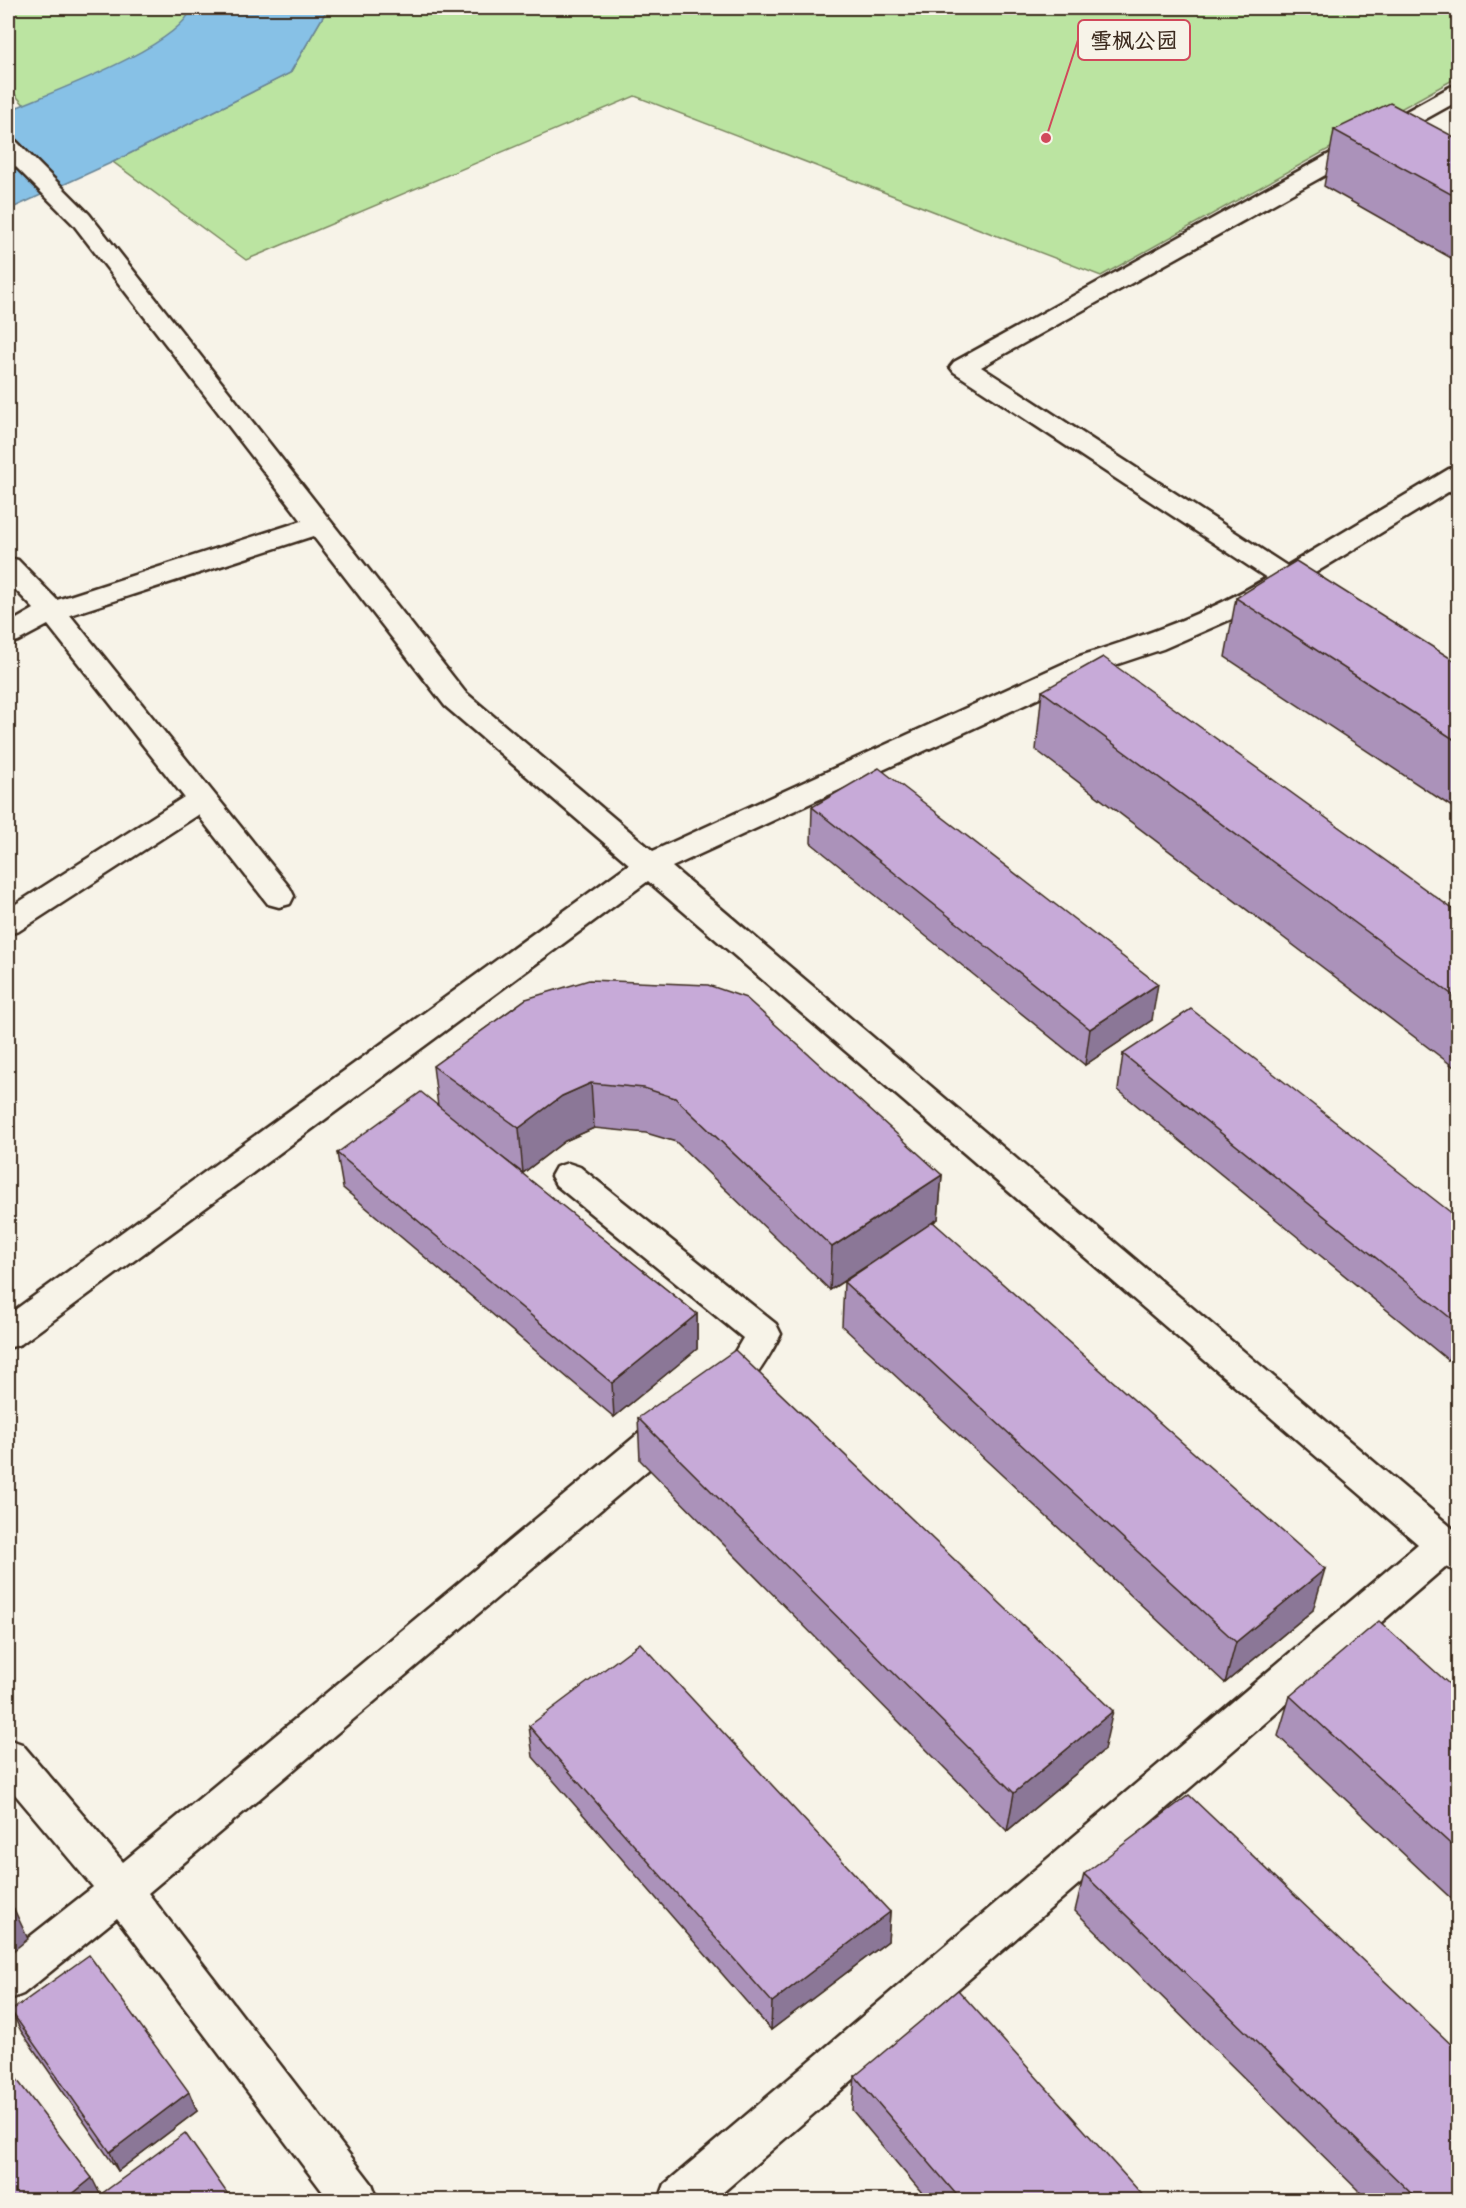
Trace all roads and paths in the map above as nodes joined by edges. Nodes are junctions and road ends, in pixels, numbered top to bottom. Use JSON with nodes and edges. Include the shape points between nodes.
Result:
{"nodes":[{"id":1,"x":1458,"y":92,"type":"edge"},
{"id":2,"x":8,"y":146,"type":"edge"},
{"id":3,"x":1458,"y":475,"type":"edge"},
{"id":4,"x":319,"y":525,"type":"junction"},
{"id":5,"x":8,"y":566,"type":"edge"},
{"id":6,"x":1286,"y":579,"type":"junction"},
{"id":7,"x":52,"y":611,"type":"junction"},
{"id":8,"x":8,"y":635,"type":"edge"},
{"id":9,"x":1090,"y":663,"type":"junction"},
{"id":10,"x":1119,"y":683,"type":"edge"},
{"id":11,"x":202,"y":799,"type":"junction"},
{"id":12,"x":649,"y":864,"type":"junction"},
{"id":13,"x":279,"y":896,"type":"dead end"},
{"id":14,"x":8,"y":923,"type":"edge"},
{"id":15,"x":568,"y":1176,"type":"dead end"},
{"id":16,"x":8,"y":1334,"type":"edge"},
{"id":17,"x":1452,"y":1550,"type":"edge"},
{"id":18,"x":8,"y":1756,"type":"edge"},
{"id":19,"x":121,"y":1890,"type":"junction"},
{"id":20,"x":8,"y":1980,"type":"edge"},
{"id":21,"x":356,"y":2200,"type":"edge"},
{"id":22,"x":681,"y":2200,"type":"edge"}],
"edges":[{"from":1,"to":6,"type":"street","via":[[963,367]]},
{"from":2,"to":4,"type":"street","via":[[81,219]]},
{"from":3,"to":6,"type":"street"},
{"from":4,"to":7,"type":"street"},
{"from":4,"to":12,"type":"street","via":[[455,699]]},
{"from":5,"to":7,"type":"street"},
{"from":6,"to":9,"type":"street","via":[[1249,601],[1153,643]]},
{"from":7,"to":8,"type":"street"},
{"from":7,"to":11,"type":"street"},
{"from":9,"to":10,"type":"street"},
{"from":9,"to":12,"type":"street"},
{"from":11,"to":13,"type":"street"},
{"from":11,"to":14,"type":"street"},
{"from":12,"to":16,"type":"street"},
{"from":12,"to":17,"type":"street"},
{"from":15,"to":19,"type":"street","via":[[763,1334],[746,1365]]},
{"from":17,"to":22,"type":"street"},
{"from":18,"to":19,"type":"street"},
{"from":19,"to":20,"type":"street"},
{"from":19,"to":21,"type":"street"}]}
